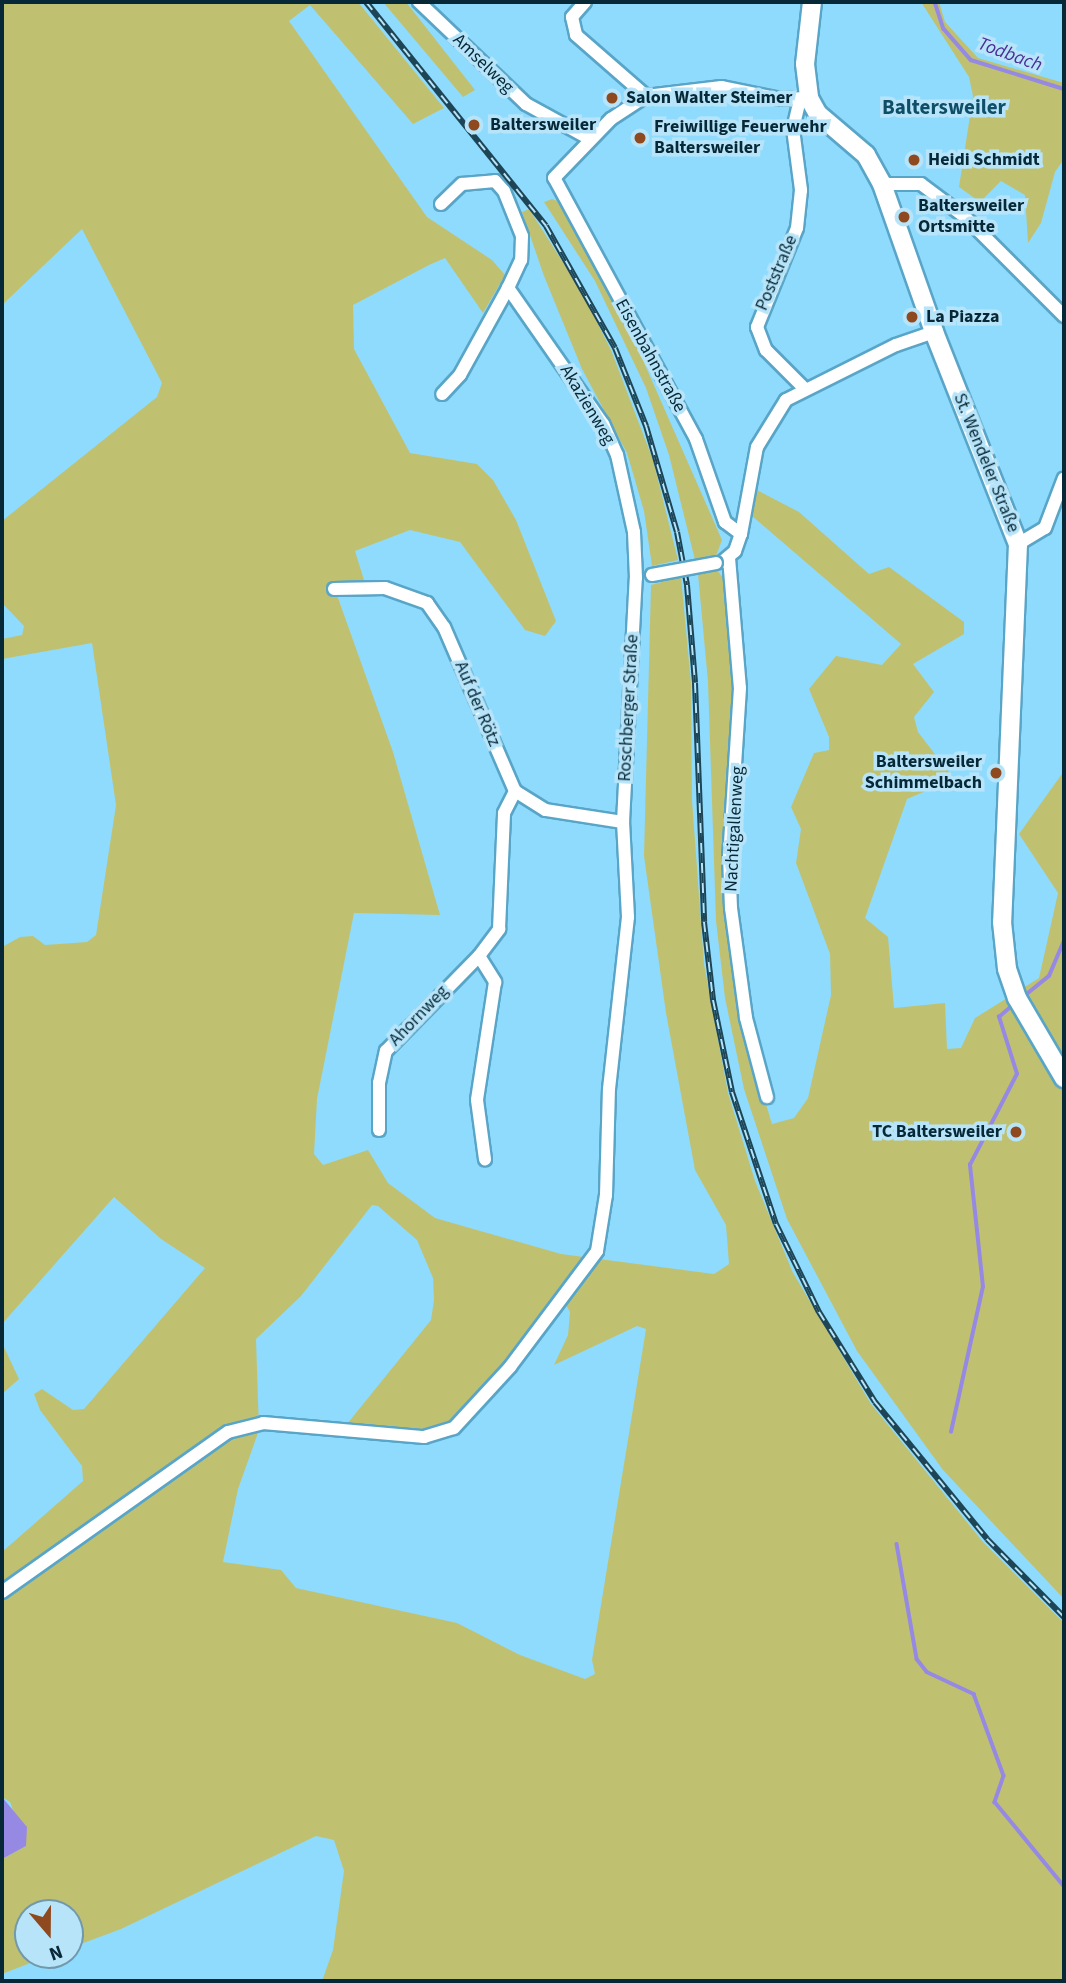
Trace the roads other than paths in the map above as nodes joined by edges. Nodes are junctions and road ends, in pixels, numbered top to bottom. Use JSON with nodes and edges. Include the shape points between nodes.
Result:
{"nodes":[{"id":1,"x":419,"y":2,"type":"edge"},
{"id":2,"x":585,"y":2,"type":"edge"},
{"id":3,"x":812,"y":2,"type":"edge"},
{"id":4,"x":646,"y":96,"type":"junction"},
{"id":5,"x":804,"y":99,"type":"junction"},
{"id":6,"x":590,"y":139,"type":"junction"},
{"id":7,"x":882,"y":184,"type":"junction"},
{"id":8,"x":441,"y":204,"type":"dead end"},
{"id":9,"x":508,"y":288,"type":"junction"},
{"id":10,"x":1064,"y":316,"type":"edge"},
{"id":11,"x":934,"y":332,"type":"junction"},
{"id":12,"x":804,"y":388,"type":"junction"},
{"id":13,"x":442,"y":394,"type":"dead end"},
{"id":14,"x":1064,"y":478,"type":"edge"},
{"id":15,"x":741,"y":534,"type":"junction"},
{"id":16,"x":1018,"y":544,"type":"junction"},
{"id":17,"x":723,"y":560,"type":"junction"},
{"id":18,"x":636,"y":578,"type":"junction"},
{"id":19,"x":334,"y":589,"type":"dead end"},
{"id":20,"x":515,"y":791,"type":"junction"},
{"id":21,"x":622,"y":822,"type":"junction"},
{"id":22,"x":480,"y":956,"type":"junction"},
{"id":23,"x":1064,"y":1078,"type":"edge"},
{"id":24,"x":767,"y":1097,"type":"dead end"},
{"id":25,"x":379,"y":1130,"type":"dead end"},
{"id":26,"x":485,"y":1159,"type":"dead end"},
{"id":27,"x":2,"y":1592,"type":"edge"}],
"edges":[{"from":1,"to":6,"type":"street","name":"Amselweg","via":[[526,104]]},
{"from":2,"to":4,"type":"street","via":[[572,17],[576,35]]},
{"from":3,"to":5,"type":"main road"},
{"from":4,"to":5,"type":"street","via":[[721,87]]},
{"from":4,"to":6,"type":"street"},
{"from":5,"to":7,"type":"main road","name":"St. Wendeler Straße","via":[[866,155]]},
{"from":5,"to":12,"type":"street","name":"Poststraße","via":[[793,130],[801,190],[797,228],[757,327],[759,342]]},
{"from":6,"to":15,"type":"street","name":"Eisenbahnstraße","via":[[554,178],[696,439],[726,522]]},
{"from":7,"to":10,"type":"street","via":[[921,184],[965,217]]},
{"from":7,"to":11,"type":"main road","name":"St. Wendeler Straße"},
{"from":8,"to":9,"type":"street","via":[[462,184],[488,180],[500,185],[522,236],[521,260]]},
{"from":9,"to":13,"type":"street","via":[[460,376]]},
{"from":9,"to":18,"type":"street","name":"Akazienweg","via":[[603,424],[617,455],[634,532]]},
{"from":11,"to":12,"type":"street"},
{"from":11,"to":16,"type":"main road","name":"St. Wendeler Straße"},
{"from":12,"to":15,"type":"street","via":[[770,420],[757,447]]},
{"from":14,"to":16,"type":"street","via":[[1045,528]]},
{"from":15,"to":17,"type":"street"},
{"from":16,"to":23,"type":"main road","name":"St. Wendeler Straße","via":[[1002,910],[1007,969],[1020,1005]]},
{"from":17,"to":18,"type":"street","bridge":true},
{"from":17,"to":24,"type":"street","name":"Nachtigallenweg","via":[[740,688],[729,856],[731,908],[746,1018]]},
{"from":18,"to":21,"type":"street","name":"Roschberger Straße"},
{"from":19,"to":20,"type":"street","name":"Auf der Rötz","via":[[385,588],[411,595],[435,610]]},
{"from":20,"to":21,"type":"street","via":[[546,810]]},
{"from":20,"to":22,"type":"street","name":"Ahornweg","via":[[504,813],[499,929]]},
{"from":21,"to":27,"type":"street","name":"Roschberger Straße","via":[[628,917],[611,1076],[604,1216],[597,1251],[510,1367],[454,1428],[424,1437],[262,1423],[228,1432]]},
{"from":22,"to":25,"type":"street","name":"Ahornweg","via":[[386,1051],[379,1083]]},
{"from":22,"to":26,"type":"street","via":[[495,982],[478,1100]]}]}
